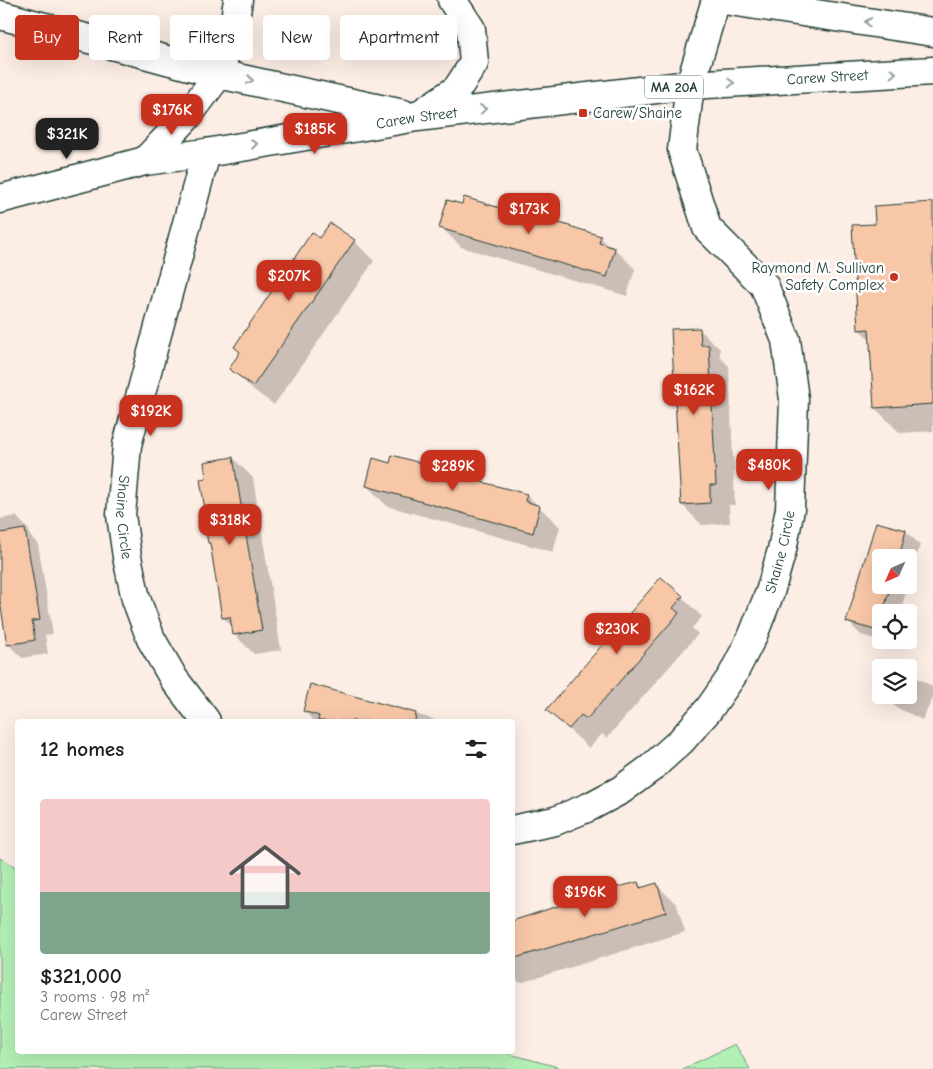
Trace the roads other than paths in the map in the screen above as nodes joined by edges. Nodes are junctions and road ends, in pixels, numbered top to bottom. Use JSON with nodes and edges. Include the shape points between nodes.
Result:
{"nodes":[{"id":1,"x":238,"y":0,"type":"edge"},
{"id":2,"x":452,"y":0,"type":"edge"},
{"id":3,"x":716,"y":0,"type":"edge"},
{"id":4,"x":724,"y":0,"type":"edge"},
{"id":5,"x":0,"y":15,"type":"edge"},
{"id":6,"x":933,"y":32,"type":"edge"},
{"id":7,"x":933,"y":71,"type":"edge"},
{"id":8,"x":219,"y":74,"type":"junction"},
{"id":9,"x":690,"y":85,"type":"junction"},
{"id":10,"x":417,"y":117,"type":"junction"},
{"id":11,"x":206,"y":153,"type":"junction"},
{"id":12,"x":145,"y":161,"type":"junction"},
{"id":13,"x":0,"y":199,"type":"edge"},
{"id":14,"x":204,"y":719,"type":"edge"},
{"id":15,"x":515,"y":829,"type":"edge"}],
"edges":[{"from":1,"to":8,"type":"main road","via":[[236,19]]},
{"from":2,"to":10,"type":"main road","via":[[471,29],[474,63],[457,89]]},
{"from":3,"to":9,"type":"main road"},
{"from":6,"to":4,"type":"main road","one_way":true},
{"from":5,"to":8,"type":"main road","number":"MA 20A"},
{"from":9,"to":7,"type":"main road","name":"Carew Street","number":"MA 20A","one_way":true},
{"from":8,"to":10,"type":"main road","number":"MA 20A","one_way":true},
{"from":8,"to":12,"type":"main road","via":[[186,118]]},
{"from":10,"to":9,"type":"main road","name":"Carew Street","number":"MA 20A","one_way":true},
{"from":9,"to":15,"type":"main road","name":"Shaine Circle","via":[[682,150],[706,228],[764,284],[786,340],[794,400],[790,509],[782,550],[770,592],[741,660],[708,709],[681,741],[621,790],[555,820]]},
{"from":11,"to":10,"type":"main road","name":"Carew Street","one_way":true},
{"from":11,"to":12,"type":"main road","name":"Carew Street"},
{"from":11,"to":14,"type":"main road","name":"Shaine Circle","via":[[127,445],[122,515],[134,591],[151,639],[174,679]]},
{"from":12,"to":13,"type":"main road","name":"Carew Street"}]}
